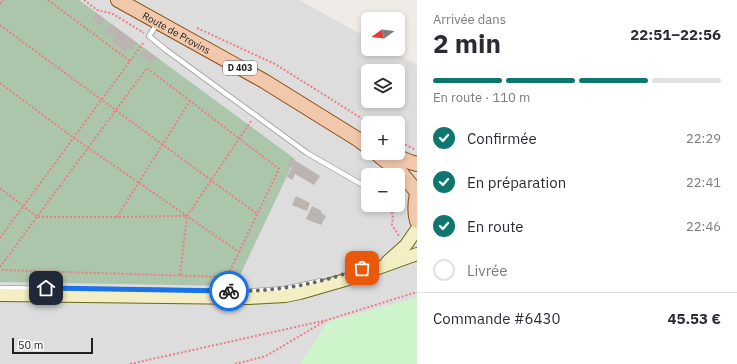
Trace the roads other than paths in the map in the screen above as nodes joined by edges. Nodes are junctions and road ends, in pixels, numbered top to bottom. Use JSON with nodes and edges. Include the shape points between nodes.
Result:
{"nodes":[{"id":1,"x":118,"y":0,"type":"edge"},
{"id":2,"x":158,"y":22,"type":"junction"},
{"id":3,"x":361,"y":141,"type":"edge"},
{"id":4,"x":385,"y":160,"type":"edge"},
{"id":5,"x":405,"y":160,"type":"edge"},
{"id":6,"x":417,"y":164,"type":"edge"},
{"id":7,"x":361,"y":184,"type":"edge"},
{"id":8,"x":417,"y":193,"type":"edge"},
{"id":9,"x":417,"y":221,"type":"edge"},
{"id":10,"x":417,"y":229,"type":"edge"},
{"id":11,"x":417,"y":254,"type":"edge"},
{"id":12,"x":373,"y":267,"type":"junction"},
{"id":13,"x":344,"y":274,"type":"dead end"},
{"id":14,"x":0,"y":288,"type":"edge"},
{"id":15,"x":0,"y":295,"type":"edge"}],
"edges":[{"from":1,"to":2,"type":"main road","name":"Route de Provins","number":"D 403"},
{"from":2,"to":3,"type":"main road","name":"Route de Provins","number":"D 403","via":[[264,81]]},
{"from":2,"to":7,"type":"lane","via":[[149,36],[307,153]]},
{"from":4,"to":8,"type":"main road","via":[[402,174]]},
{"from":5,"to":6,"type":"main road"},
{"from":8,"to":9,"type":"main road","via":[[414,204]]},
{"from":10,"to":12,"type":"street","via":[[406,245],[389,260]]},
{"from":11,"to":12,"type":"street"},
{"from":12,"to":15,"type":"street","via":[[345,280],[285,296],[249,298]]},
{"from":13,"to":14,"type":"lane","via":[[284,289],[241,292]]}]}
